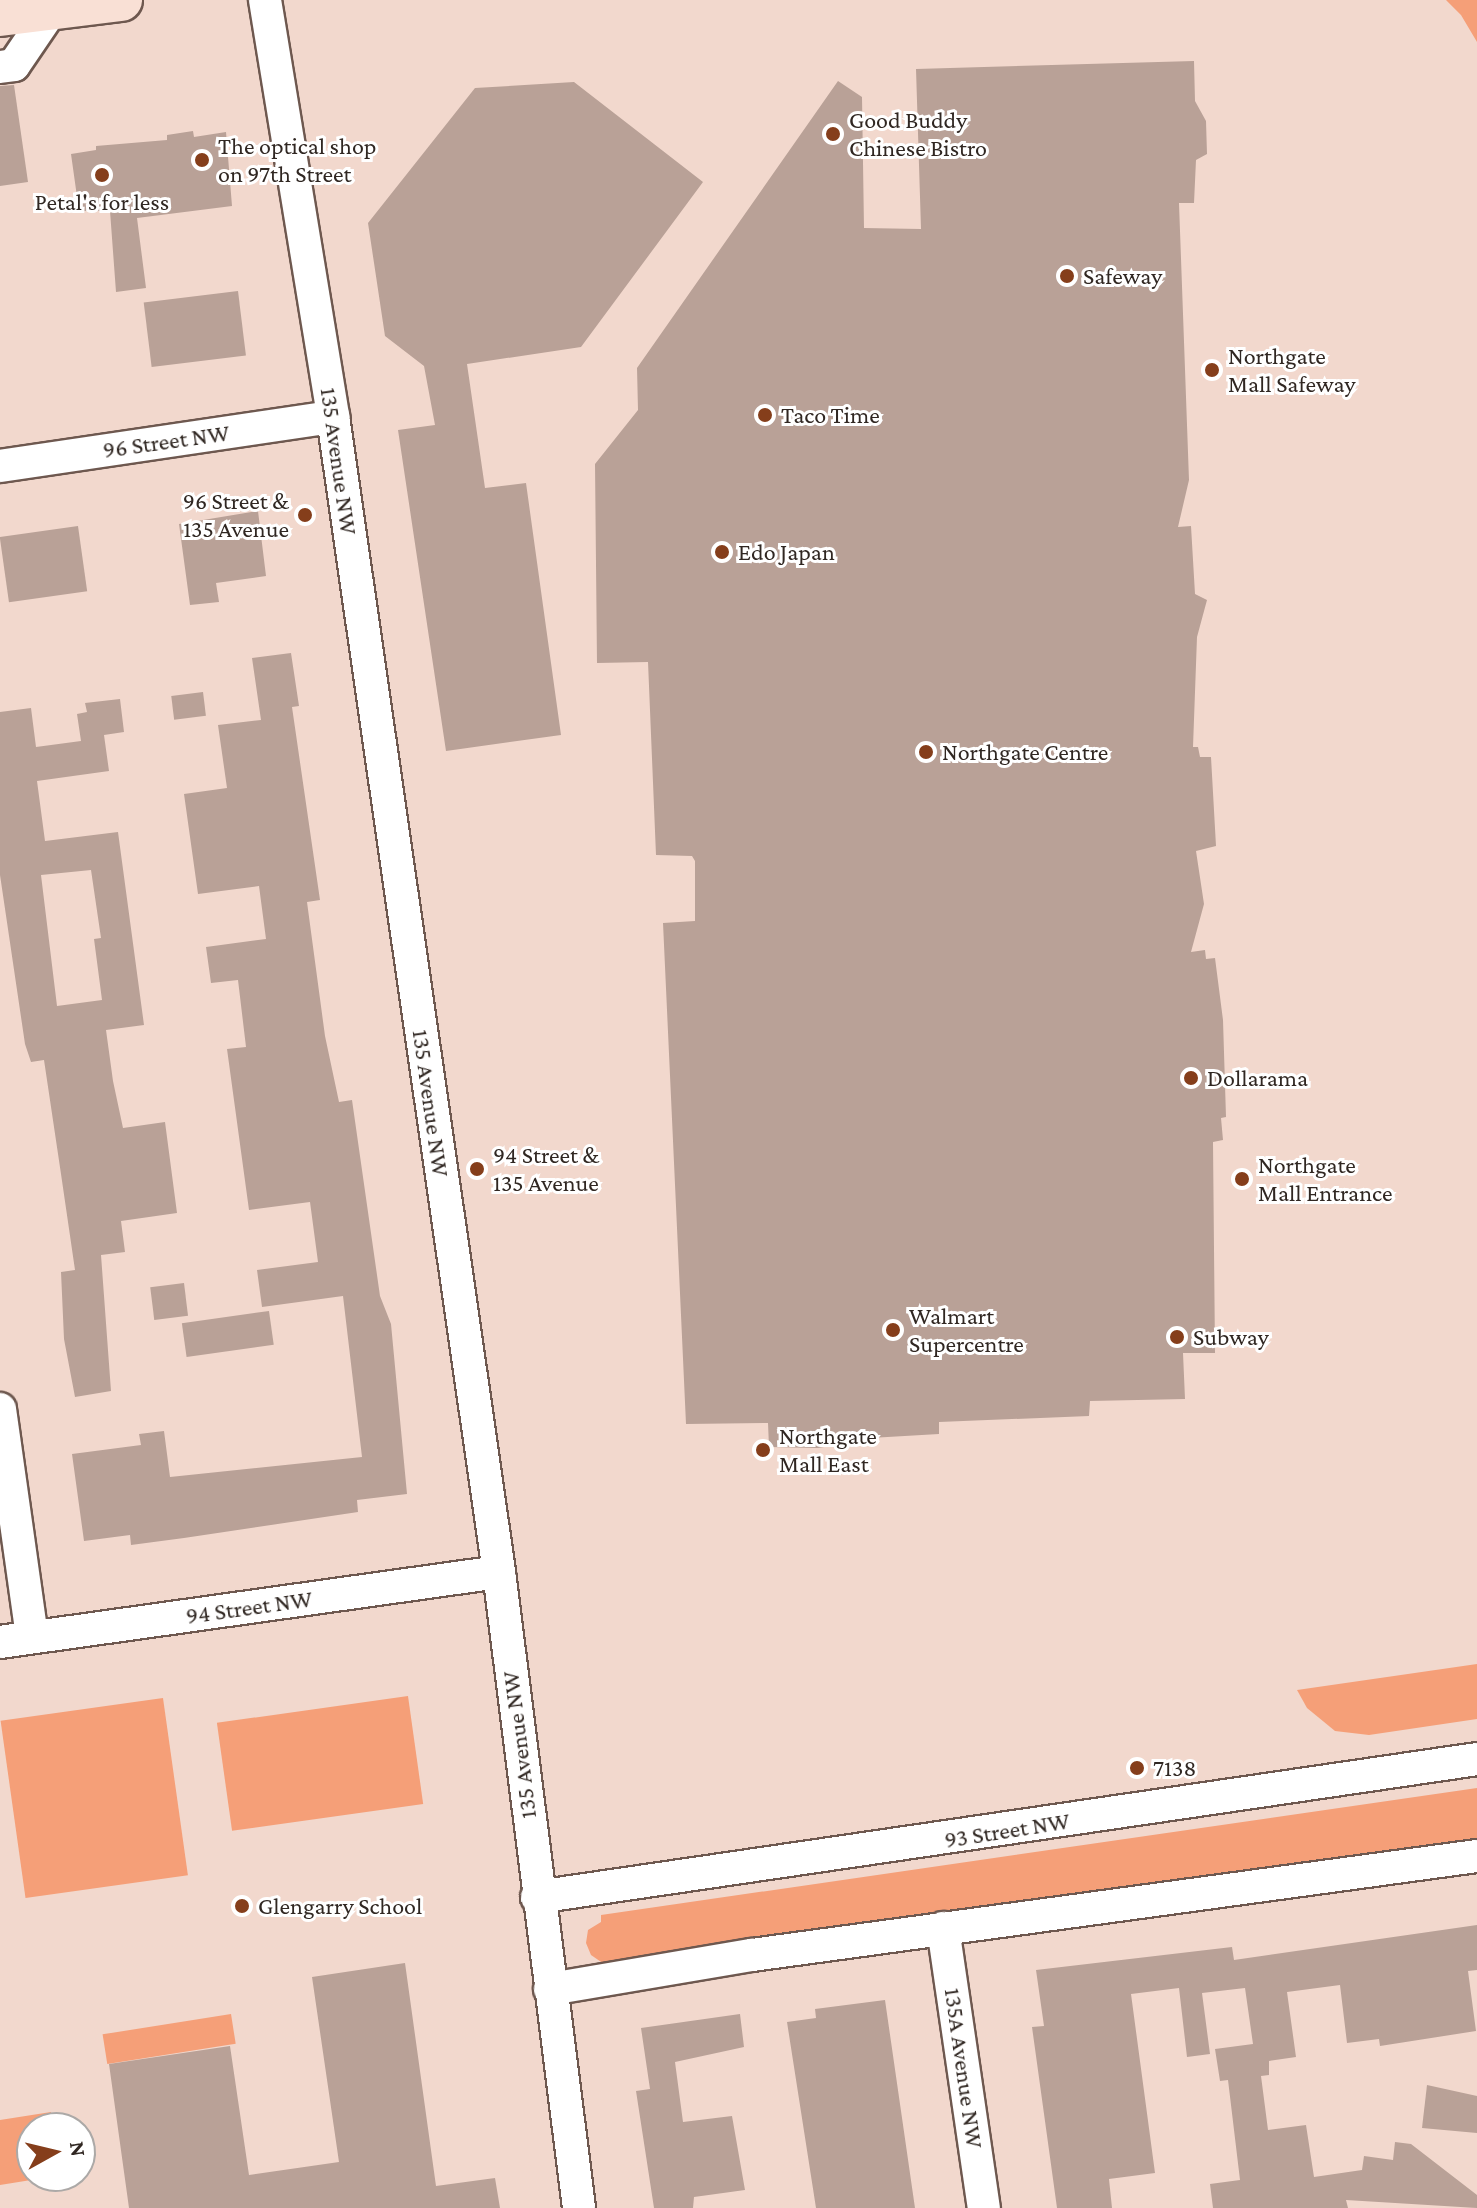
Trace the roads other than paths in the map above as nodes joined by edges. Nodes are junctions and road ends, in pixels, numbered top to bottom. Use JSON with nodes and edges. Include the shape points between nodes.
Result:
{"nodes":[{"id":1,"x":121,"y":0,"type":"edge"},
{"id":2,"x":265,"y":0,"type":"edge"},
{"id":3,"x":52,"y":9,"type":"junction"},
{"id":4,"x":0,"y":15,"type":"edge"},
{"id":5,"x":0,"y":67,"type":"edge"},
{"id":6,"x":333,"y":417,"type":"junction"},
{"id":7,"x":0,"y":466,"type":"edge"},
{"id":8,"x":0,"y":1409,"type":"edge"},
{"id":9,"x":499,"y":1572,"type":"junction"},
{"id":10,"x":32,"y":1637,"type":"junction"},
{"id":11,"x":0,"y":1642,"type":"edge"},
{"id":12,"x":1477,"y":1759,"type":"edge"},
{"id":13,"x":1477,"y":1856,"type":"edge"},
{"id":14,"x":537,"y":1897,"type":"junction"},
{"id":15,"x":943,"y":1928,"type":"junction"},
{"id":16,"x":550,"y":1989,"type":"junction"},
{"id":17,"x":579,"y":2208,"type":"edge"},
{"id":18,"x":984,"y":2208,"type":"edge"}],
"edges":[{"from":1,"to":3,"type":"main road"},
{"from":2,"to":6,"type":"street","name":"135 Avenue NW"},
{"from":3,"to":4,"type":"main road"},
{"from":3,"to":5,"type":"street","via":[[14,65]]},
{"from":6,"to":7,"type":"street","name":"96 Street NW"},
{"from":6,"to":9,"type":"street","name":"135 Avenue NW"},
{"from":8,"to":10,"type":"street"},
{"from":9,"to":10,"type":"street","name":"94 Street NW"},
{"from":9,"to":14,"type":"street","name":"135 Avenue NW"},
{"from":10,"to":11,"type":"street","name":"94 Street NW"},
{"from":12,"to":14,"type":"street","name":"93 Street NW"},
{"from":13,"to":15,"type":"street"},
{"from":14,"to":16,"type":"street","name":"135 Avenue NW"},
{"from":15,"to":16,"type":"street"},
{"from":15,"to":18,"type":"street","name":"135A Avenue NW"},
{"from":16,"to":17,"type":"street","name":"135 Avenue NW"}]}
